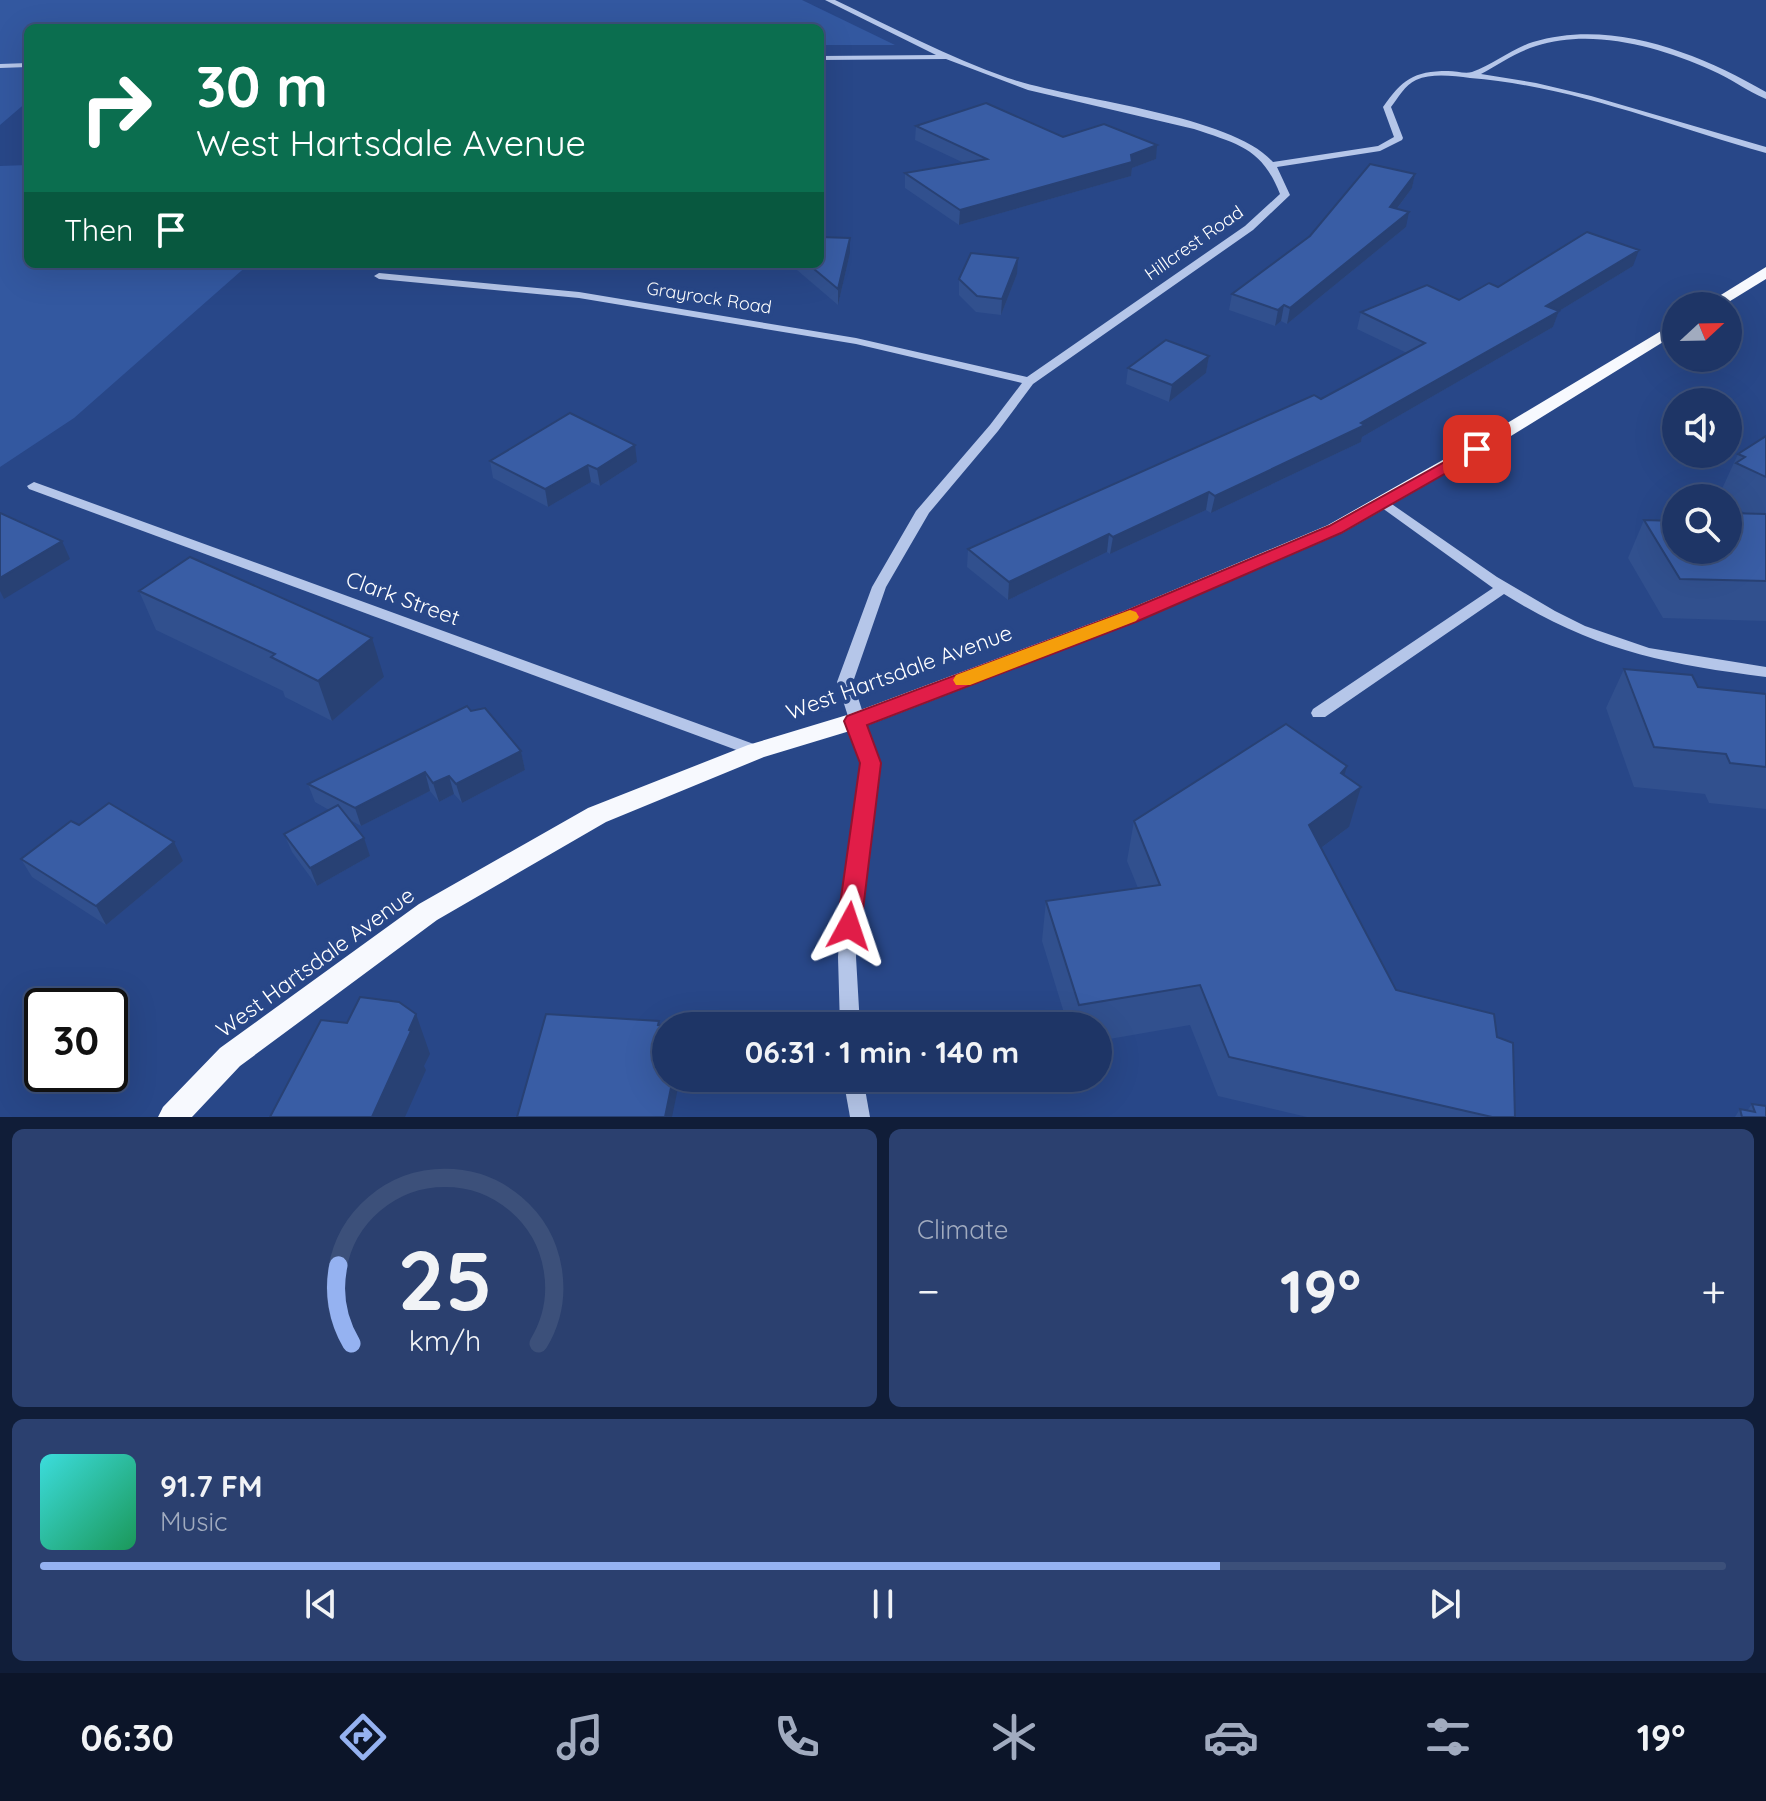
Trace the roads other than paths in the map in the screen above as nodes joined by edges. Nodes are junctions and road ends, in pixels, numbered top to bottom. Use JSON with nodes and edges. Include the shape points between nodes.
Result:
{"nodes":[{"id":1,"x":829,"y":0,"type":"edge"},
{"id":2,"x":949,"y":57,"type":"junction"},
{"id":3,"x":824,"y":58,"type":"edge"},
{"id":4,"x":24,"y":65,"type":"edge"},
{"id":5,"x":0,"y":66,"type":"edge"},
{"id":6,"x":1472,"y":75,"type":"junction"},
{"id":7,"x":1766,"y":96,"type":"edge"},
{"id":8,"x":1766,"y":150,"type":"edge"},
{"id":9,"x":1274,"y":165,"type":"junction"},
{"id":10,"x":1766,"y":272,"type":"edge"},
{"id":11,"x":379,"y":276,"type":"dead end"},
{"id":12,"x":1734,"y":292,"type":"edge"},
{"id":13,"x":1662,"y":336,"type":"edge"},
{"id":14,"x":1029,"y":381,"type":"junction"},
{"id":15,"x":34,"y":486,"type":"dead end"},
{"id":16,"x":1383,"y":502,"type":"junction"},
{"id":17,"x":1503,"y":588,"type":"junction"},
{"id":18,"x":1766,"y":672,"type":"edge"},
{"id":19,"x":1319,"y":713,"type":"dead end"},
{"id":20,"x":855,"y":721,"type":"junction"},
{"id":21,"x":756,"y":751,"type":"junction"},
{"id":22,"x":849,"y":1012,"type":"edge"},
{"id":23,"x":856,"y":1092,"type":"edge"},
{"id":24,"x":173,"y":1117,"type":"edge"},
{"id":25,"x":860,"y":1117,"type":"edge"}],
"edges":[{"from":1,"to":2,"type":"street"},
{"from":2,"to":3,"type":"street"},
{"from":2,"to":9,"type":"street","via":[[1026,87],[1218,135]]},
{"from":4,"to":5,"type":"street"},
{"from":6,"to":7,"type":"street","via":[[1537,43],[1594,38],[1687,56]]},
{"from":6,"to":8,"type":"street","via":[[1556,90]]},
{"from":6,"to":9,"type":"street","via":[[1413,78],[1387,107],[1399,138],[1380,148]]},
{"from":9,"to":14,"type":"street","name":"Hillcrest Road","via":[[1285,195],[1249,228]]},
{"from":10,"to":12,"type":"main road"},
{"from":11,"to":14,"type":"street","name":"Grayrock Road","via":[[594,297],[856,341]]},
{"from":13,"to":16,"type":"main road","name":"West Hartsdale Avenue"},
{"from":14,"to":20,"type":"street","name":"Hillcrest Road","via":[[923,511],[879,587],[845,682]]},
{"from":15,"to":21,"type":"street","name":"Clark Street"},
{"from":16,"to":17,"type":"street"},
{"from":16,"to":20,"type":"main road","name":"West Hartsdale Avenue","via":[[1335,529],[1131,616]]},
{"from":17,"to":18,"type":"street","via":[[1612,643]]},
{"from":17,"to":19,"type":"street"},
{"from":20,"to":21,"type":"main road","name":"West Hartsdale Avenue"},
{"from":20,"to":22,"type":"street","name":"Hillcrest Road","via":[[871,763],[852,894]]},
{"from":21,"to":24,"type":"main road","name":"West Hartsdale Avenue","via":[[597,815],[428,912],[230,1057]]},
{"from":23,"to":25,"type":"street"}]}
